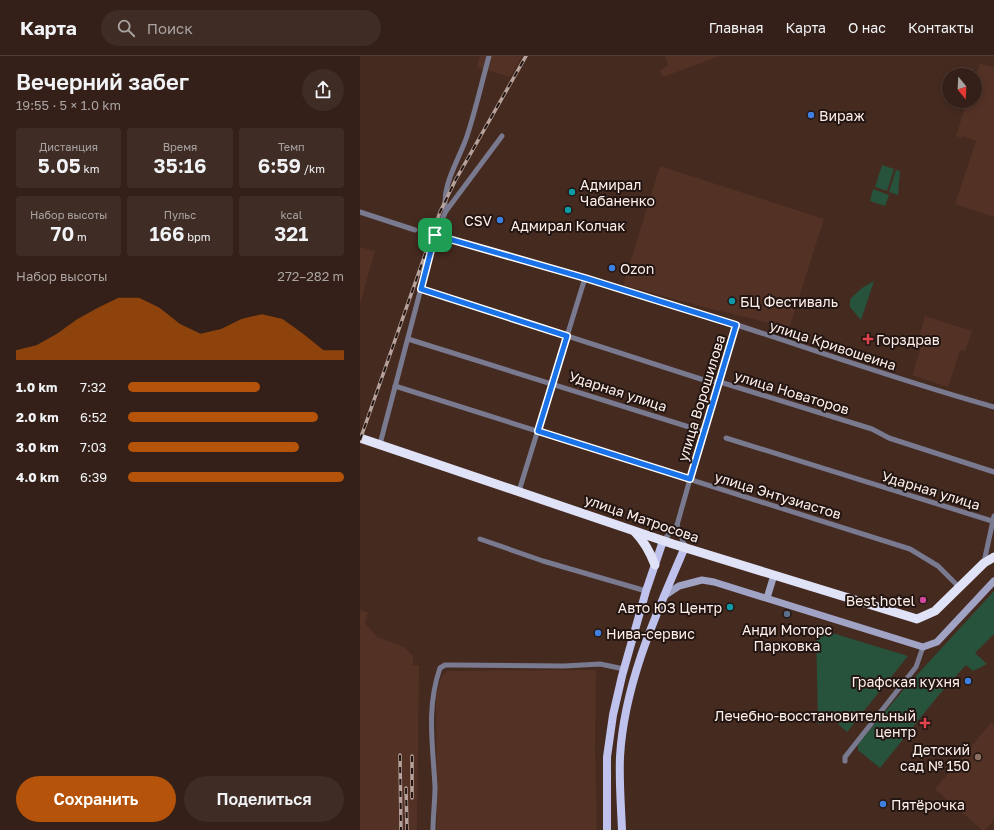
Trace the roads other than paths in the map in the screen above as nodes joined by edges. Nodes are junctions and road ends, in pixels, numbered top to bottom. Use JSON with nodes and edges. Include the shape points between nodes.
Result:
{"nodes":[{"id":1,"x":488,"y":56,"type":"edge"},
{"id":2,"x":502,"y":136,"type":"dead end"},
{"id":3,"x":360,"y":212,"type":"edge"},
{"id":4,"x":446,"y":212,"type":"junction"},
{"id":5,"x":415,"y":230,"type":"dead end"},
{"id":6,"x":435,"y":235,"type":"junction"},
{"id":7,"x":585,"y":278,"type":"junction"},
{"id":8,"x":421,"y":289,"type":"junction"},
{"id":9,"x":736,"y":325,"type":"junction"},
{"id":10,"x":567,"y":336,"type":"junction"},
{"id":11,"x":408,"y":339,"type":"junction"},
{"id":12,"x":720,"y":382,"type":"junction"},
{"id":13,"x":553,"y":383,"type":"junction"},
{"id":14,"x":395,"y":386,"type":"junction"},
{"id":15,"x":994,"y":407,"type":"edge"},
{"id":16,"x":538,"y":431,"type":"junction"},
{"id":17,"x":705,"y":432,"type":"junction"},
{"id":18,"x":360,"y":438,"type":"edge"},
{"id":19,"x":726,"y":438,"type":"dead end"},
{"id":20,"x":380,"y":444,"type":"junction"},
{"id":21,"x":994,"y":472,"type":"edge"},
{"id":22,"x":690,"y":479,"type":"junction"},
{"id":23,"x":519,"y":491,"type":"junction"},
{"id":24,"x":993,"y":519,"type":"edge"},
{"id":25,"x":677,"y":525,"type":"junction"},
{"id":26,"x":634,"y":531,"type":"junction"},
{"id":27,"x":480,"y":539,"type":"dead end"},
{"id":28,"x":664,"y":540,"type":"junction"},
{"id":29,"x":685,"y":547,"type":"junction"},
{"id":30,"x":994,"y":557,"type":"edge"},
{"id":31,"x":984,"y":563,"type":"junction"},
{"id":32,"x":655,"y":565,"type":"junction"},
{"id":33,"x":774,"y":575,"type":"junction"},
{"id":34,"x":994,"y":581,"type":"edge"},
{"id":35,"x":960,"y":588,"type":"junction"},
{"id":36,"x":646,"y":591,"type":"junction"},
{"id":37,"x":664,"y":596,"type":"junction"},
{"id":38,"x":767,"y":598,"type":"junction"},
{"id":39,"x":923,"y":648,"type":"junction"},
{"id":40,"x":624,"y":669,"type":"junction"},
{"id":41,"x":845,"y":761,"type":"dead end"},
{"id":42,"x":433,"y":830,"type":"edge"},
{"id":43,"x":607,"y":830,"type":"edge"},
{"id":44,"x":622,"y":830,"type":"edge"}],
"edges":[{"from":1,"to":4,"type":"street","via":[[468,134],[446,189]]},
{"from":2,"to":4,"type":"street"},
{"from":3,"to":5,"type":"street"},
{"from":4,"to":6,"type":"street"},
{"from":6,"to":7,"type":"street","name":"улица Кривошеина"},
{"from":6,"to":8,"type":"street"},
{"from":7,"to":9,"type":"street","name":"улица Кривошеина"},
{"from":7,"to":10,"type":"street"},
{"from":8,"to":10,"type":"street","name":"улица Новаторов"},
{"from":8,"to":11,"type":"street"},
{"from":9,"to":12,"type":"street","name":"улица Ворошилова"},
{"from":9,"to":15,"type":"street","name":"улица Кривошеина"},
{"from":10,"to":12,"type":"street","name":"улица Новаторов","via":[[707,381]]},
{"from":10,"to":13,"type":"street"},
{"from":11,"to":13,"type":"street","name":"Ударная улица"},
{"from":11,"to":14,"type":"street"},
{"from":12,"to":17,"type":"street","name":"улица Ворошилова"},
{"from":12,"to":21,"type":"street","name":"улица Новаторов","via":[[872,429],[889,438]]},
{"from":13,"to":16,"type":"street"},
{"from":13,"to":17,"type":"street","name":"Ударная улица"},
{"from":14,"to":16,"type":"street","name":"улица Энтузиастов"},
{"from":14,"to":20,"type":"street"},
{"from":16,"to":22,"type":"street","name":"улица Энтузиастов"},
{"from":16,"to":23,"type":"street"},
{"from":17,"to":22,"type":"street","name":"улица Ворошилова"},
{"from":18,"to":20,"type":"highway","name":"улица Матросова"},
{"from":19,"to":24,"type":"street","name":"Ударная улица"},
{"from":20,"to":23,"type":"highway","name":"улица Матросова"},
{"from":22,"to":25,"type":"street","name":"улица Ворошилова"},
{"from":22,"to":35,"type":"street","name":"улица Энтузиастов","via":[[910,549],[938,566]]},
{"from":23,"to":26,"type":"highway","name":"улица Матросова"},
{"from":24,"to":31,"type":"street"},
{"from":25,"to":28,"type":"street","name":"улица Ворошилова"},
{"from":25,"to":29,"type":"street"},
{"from":26,"to":28,"type":"highway","name":"улица Матросова"},
{"from":26,"to":32,"type":"highway","via":[[643,540]]},
{"from":27,"to":36,"type":"street","via":[[543,561]]},
{"from":28,"to":29,"type":"highway","name":"улица Матросова"},
{"from":28,"to":32,"type":"main road","name":"улица Ворошилова"},
{"from":29,"to":33,"type":"highway","name":"улица Матросова"},
{"from":29,"to":37,"type":"main road"},
{"from":30,"to":31,"type":"highway"},
{"from":31,"to":35,"type":"highway"},
{"from":32,"to":36,"type":"main road","name":"улица Ворошилова"},
{"from":33,"to":35,"type":"highway","name":"улица Матросова","via":[[917,619],[935,611]]},
{"from":33,"to":38,"type":"street"},
{"from":34,"to":39,"type":"street","via":[[937,642]]},
{"from":36,"to":40,"type":"main road","name":"улица Ворошилова"},
{"from":37,"to":38,"type":"street","via":[[679,586],[702,580]]},
{"from":37,"to":44,"type":"main road","via":[[634,680],[626,716],[620,756]]},
{"from":38,"to":39,"type":"street"},
{"from":39,"to":41,"type":"street","via":[[916,667],[845,757]]},
{"from":40,"to":42,"type":"street","via":[[600,664],[454,665],[440,668],[431,708],[435,788]]},
{"from":40,"to":43,"type":"main road","name":"улица Ворошилова","via":[[613,715],[607,757]]}]}
